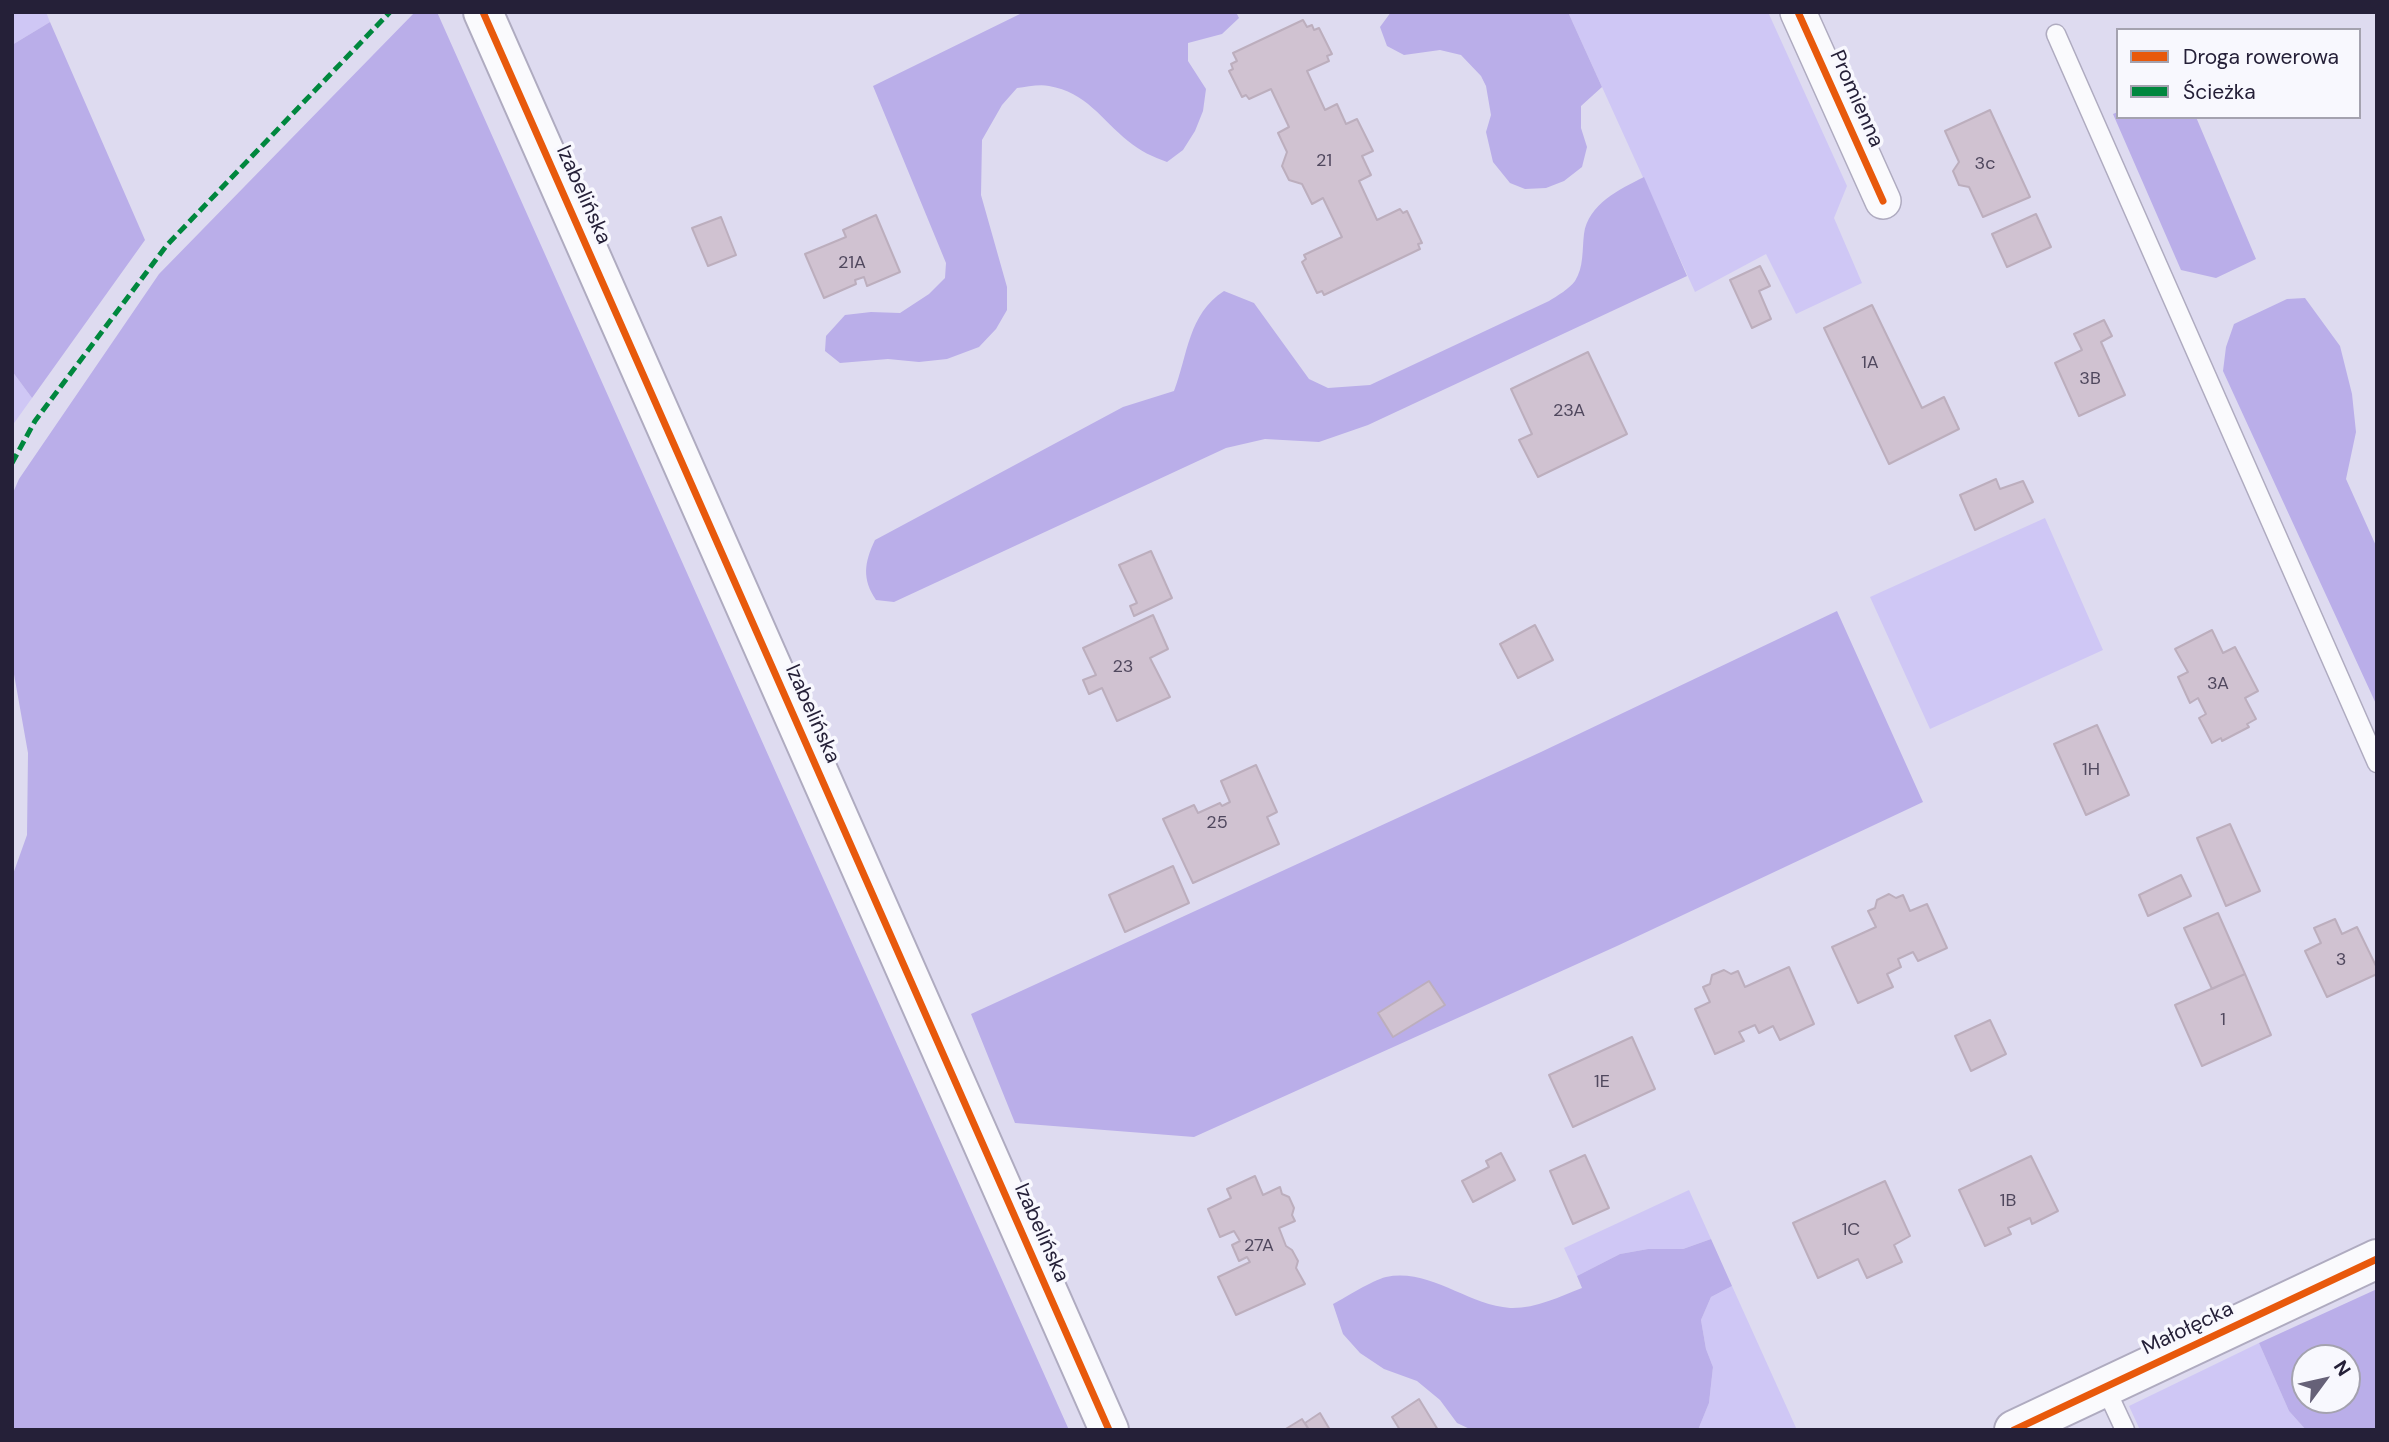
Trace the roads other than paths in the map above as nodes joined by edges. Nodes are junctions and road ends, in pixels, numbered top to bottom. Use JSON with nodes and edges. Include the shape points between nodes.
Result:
{"nodes":[{"id":1,"x":483,"y":12,"type":"edge"},
{"id":2,"x":1798,"y":12,"type":"edge"},
{"id":3,"x":2056,"y":34,"type":"dead end"},
{"id":4,"x":1883,"y":201,"type":"dead end"},
{"id":5,"x":2377,"y":763,"type":"edge"},
{"id":6,"x":2377,"y":1259,"type":"edge"},
{"id":7,"x":2105,"y":1387,"type":"junction"},
{"id":8,"x":1109,"y":1430,"type":"edge"},
{"id":9,"x":2014,"y":1430,"type":"edge"},
{"id":10,"x":2125,"y":1430,"type":"edge"}],
"edges":[{"from":1,"to":8,"type":"street","name":"Izabelińska"},
{"from":2,"to":4,"type":"street","name":"Promienna"},
{"from":3,"to":5,"type":"lane"},
{"from":6,"to":7,"type":"street","name":"Małołęcka"},
{"from":7,"to":9,"type":"street","name":"Małołęcka"},
{"from":7,"to":10,"type":"lane"}]}
